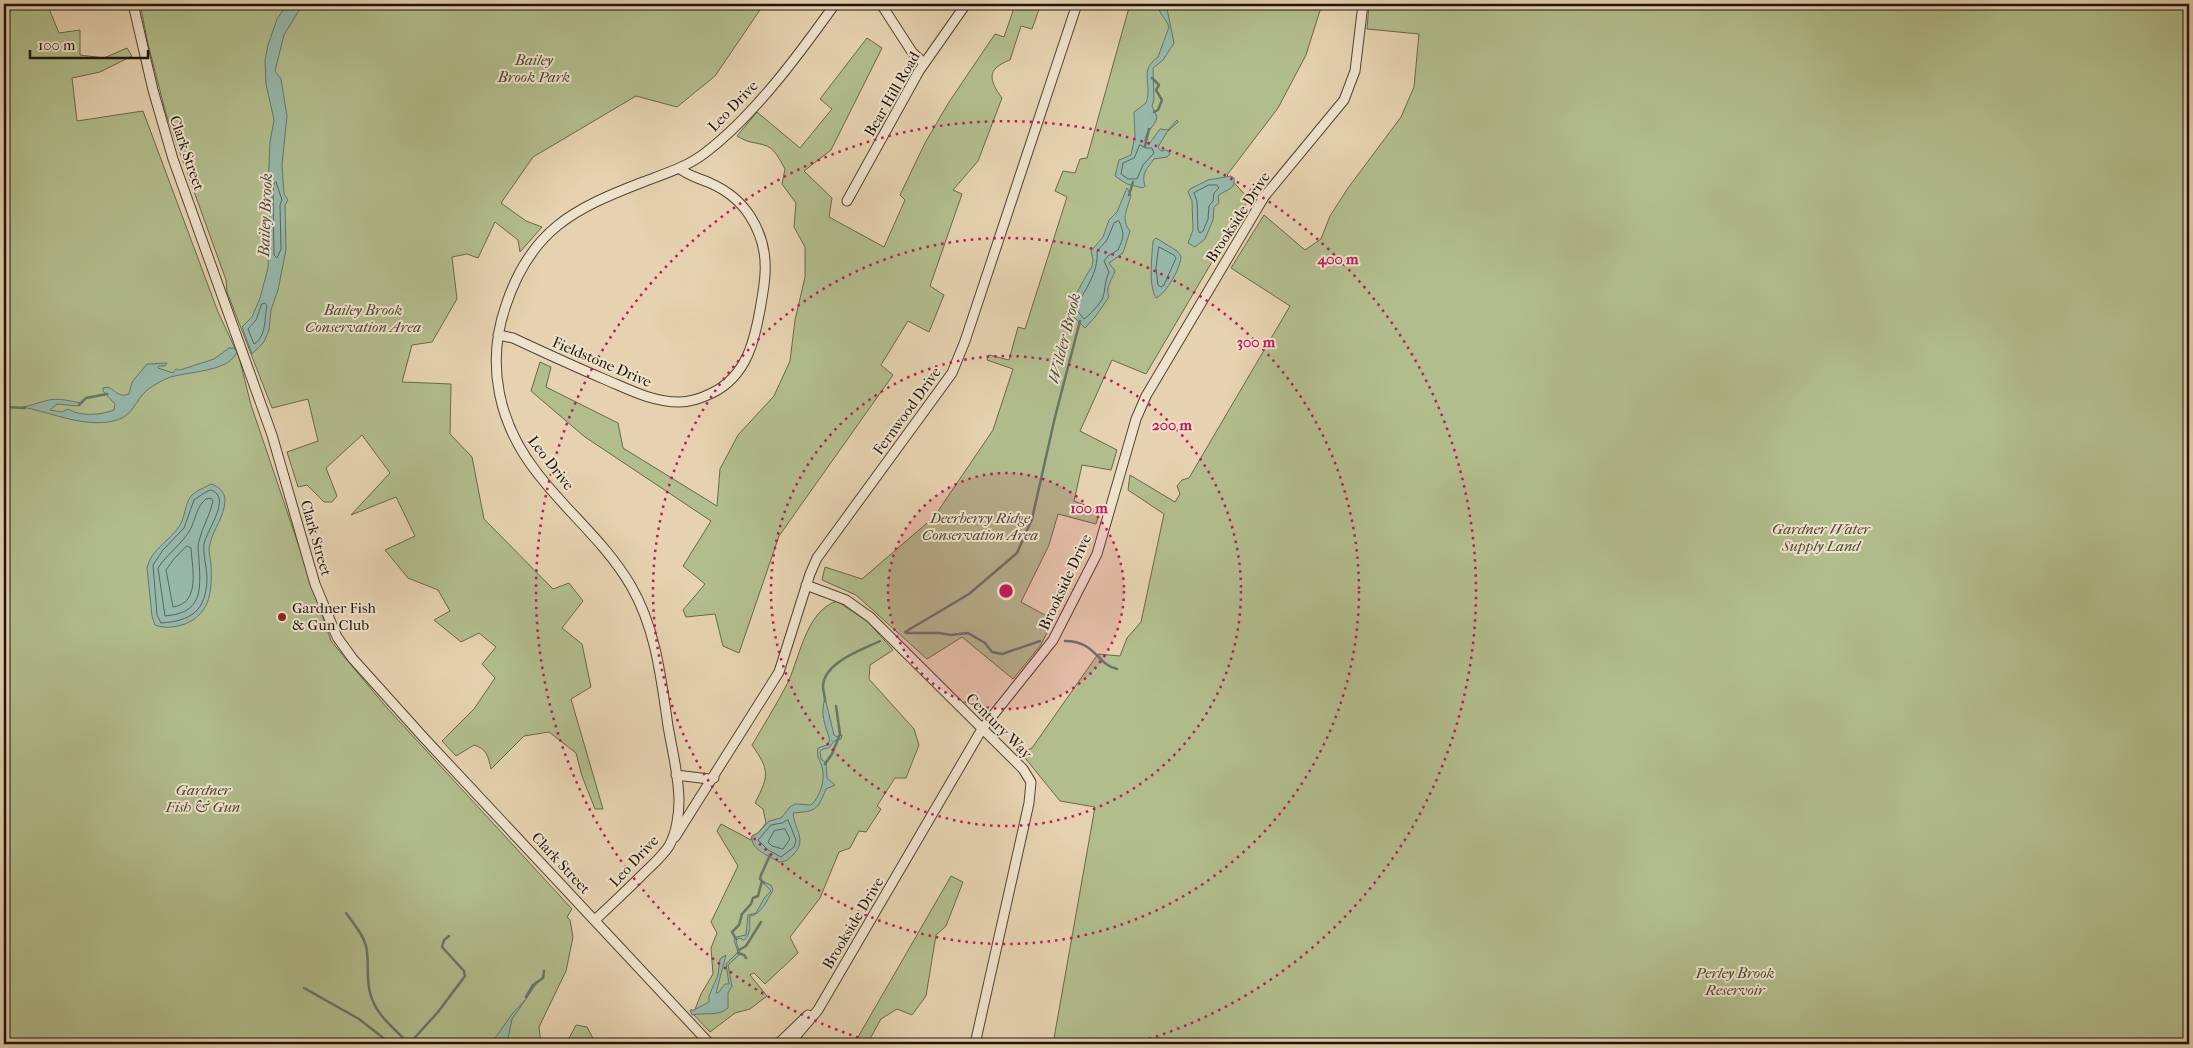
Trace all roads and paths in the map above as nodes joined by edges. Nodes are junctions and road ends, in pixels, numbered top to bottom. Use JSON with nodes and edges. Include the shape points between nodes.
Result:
{"nodes":[{"id":1,"x":133,"y":4,"type":"edge"},
{"id":2,"x":836,"y":4,"type":"edge"},
{"id":3,"x":881,"y":4,"type":"edge"},
{"id":4,"x":966,"y":4,"type":"edge"},
{"id":5,"x":1077,"y":4,"type":"edge"},
{"id":6,"x":1363,"y":4,"type":"edge"},
{"id":7,"x":924,"y":63,"type":"junction"},
{"id":8,"x":679,"y":168,"type":"junction"},
{"id":9,"x":847,"y":201,"type":"dead end"},
{"id":10,"x":498,"y":335,"type":"junction"},
{"id":11,"x":806,"y":585,"type":"junction"},
{"id":12,"x":982,"y":728,"type":"junction"},
{"id":13,"x":676,"y":775,"type":"junction"},
{"id":14,"x":714,"y":778,"type":"junction"},
{"id":15,"x":668,"y":847,"type":"junction"},
{"id":16,"x":595,"y":920,"type":"junction"},
{"id":17,"x":827,"y":995,"type":"junction"},
{"id":18,"x":710,"y":1044,"type":"edge"},
{"id":19,"x":778,"y":1044,"type":"edge"},
{"id":20,"x":789,"y":1044,"type":"edge"},
{"id":21,"x":975,"y":1044,"type":"edge"}],
"edges":[{"from":1,"to":16,"type":"street","name":"Clark Street","via":[[166,136],[272,435],[314,584],[337,637],[372,680]]},
{"from":2,"to":8,"type":"street","name":"Leo Drive","via":[[800,52],[736,126],[705,153]]},
{"from":3,"to":7,"type":"street","via":[[912,52]]},
{"from":4,"to":7,"type":"street","name":"Bear Hill Road"},
{"from":5,"to":11,"type":"street","name":"Fernwood Drive","via":[[965,341],[947,384],[826,544]]},
{"from":6,"to":12,"type":"street","name":"Brookside Drive","via":[[1355,71],[1344,100],[1264,197],[1154,381],[1139,411],[1099,548],[1088,572],[1048,648]]},
{"from":7,"to":9,"type":"street","name":"Bear Hill Road"},
{"from":8,"to":10,"type":"street","name":"Leo Drive","via":[[583,208],[554,228],[523,265],[507,301]]},
{"from":8,"to":10,"type":"street","name":"Fieldstone Drive","via":[[735,199],[749,214],[763,247],[766,268],[758,322],[750,352],[733,379],[721,388],[688,402],[668,402],[642,395],[513,338]]},
{"from":10,"to":13,"type":"street","name":"Leo Drive","via":[[496,371],[500,401],[518,444],[540,476],[614,560],[645,616],[658,661]]},
{"from":11,"to":12,"type":"street","name":"Century Way","via":[[858,607]]},
{"from":11,"to":14,"type":"street","name":"Fernwood Drive","via":[[779,672]]},
{"from":12,"to":17,"type":"street","name":"Brookside Drive"},
{"from":12,"to":21,"type":"street","name":"Century Way","via":[[1023,769],[1031,785]]},
{"from":13,"to":14,"type":"street"},
{"from":13,"to":15,"type":"street","name":"Leo Drive","via":[[679,806]]},
{"from":14,"to":15,"type":"street","name":"Fernwood Drive"},
{"from":15,"to":16,"type":"street","name":"Leo Drive"},
{"from":16,"to":18,"type":"street","name":"Clark Street"},
{"from":17,"to":19,"type":"street","name":"Brookside Drive"},
{"from":17,"to":20,"type":"street","name":"Brookside Drive","via":[[815,1015]]}]}
